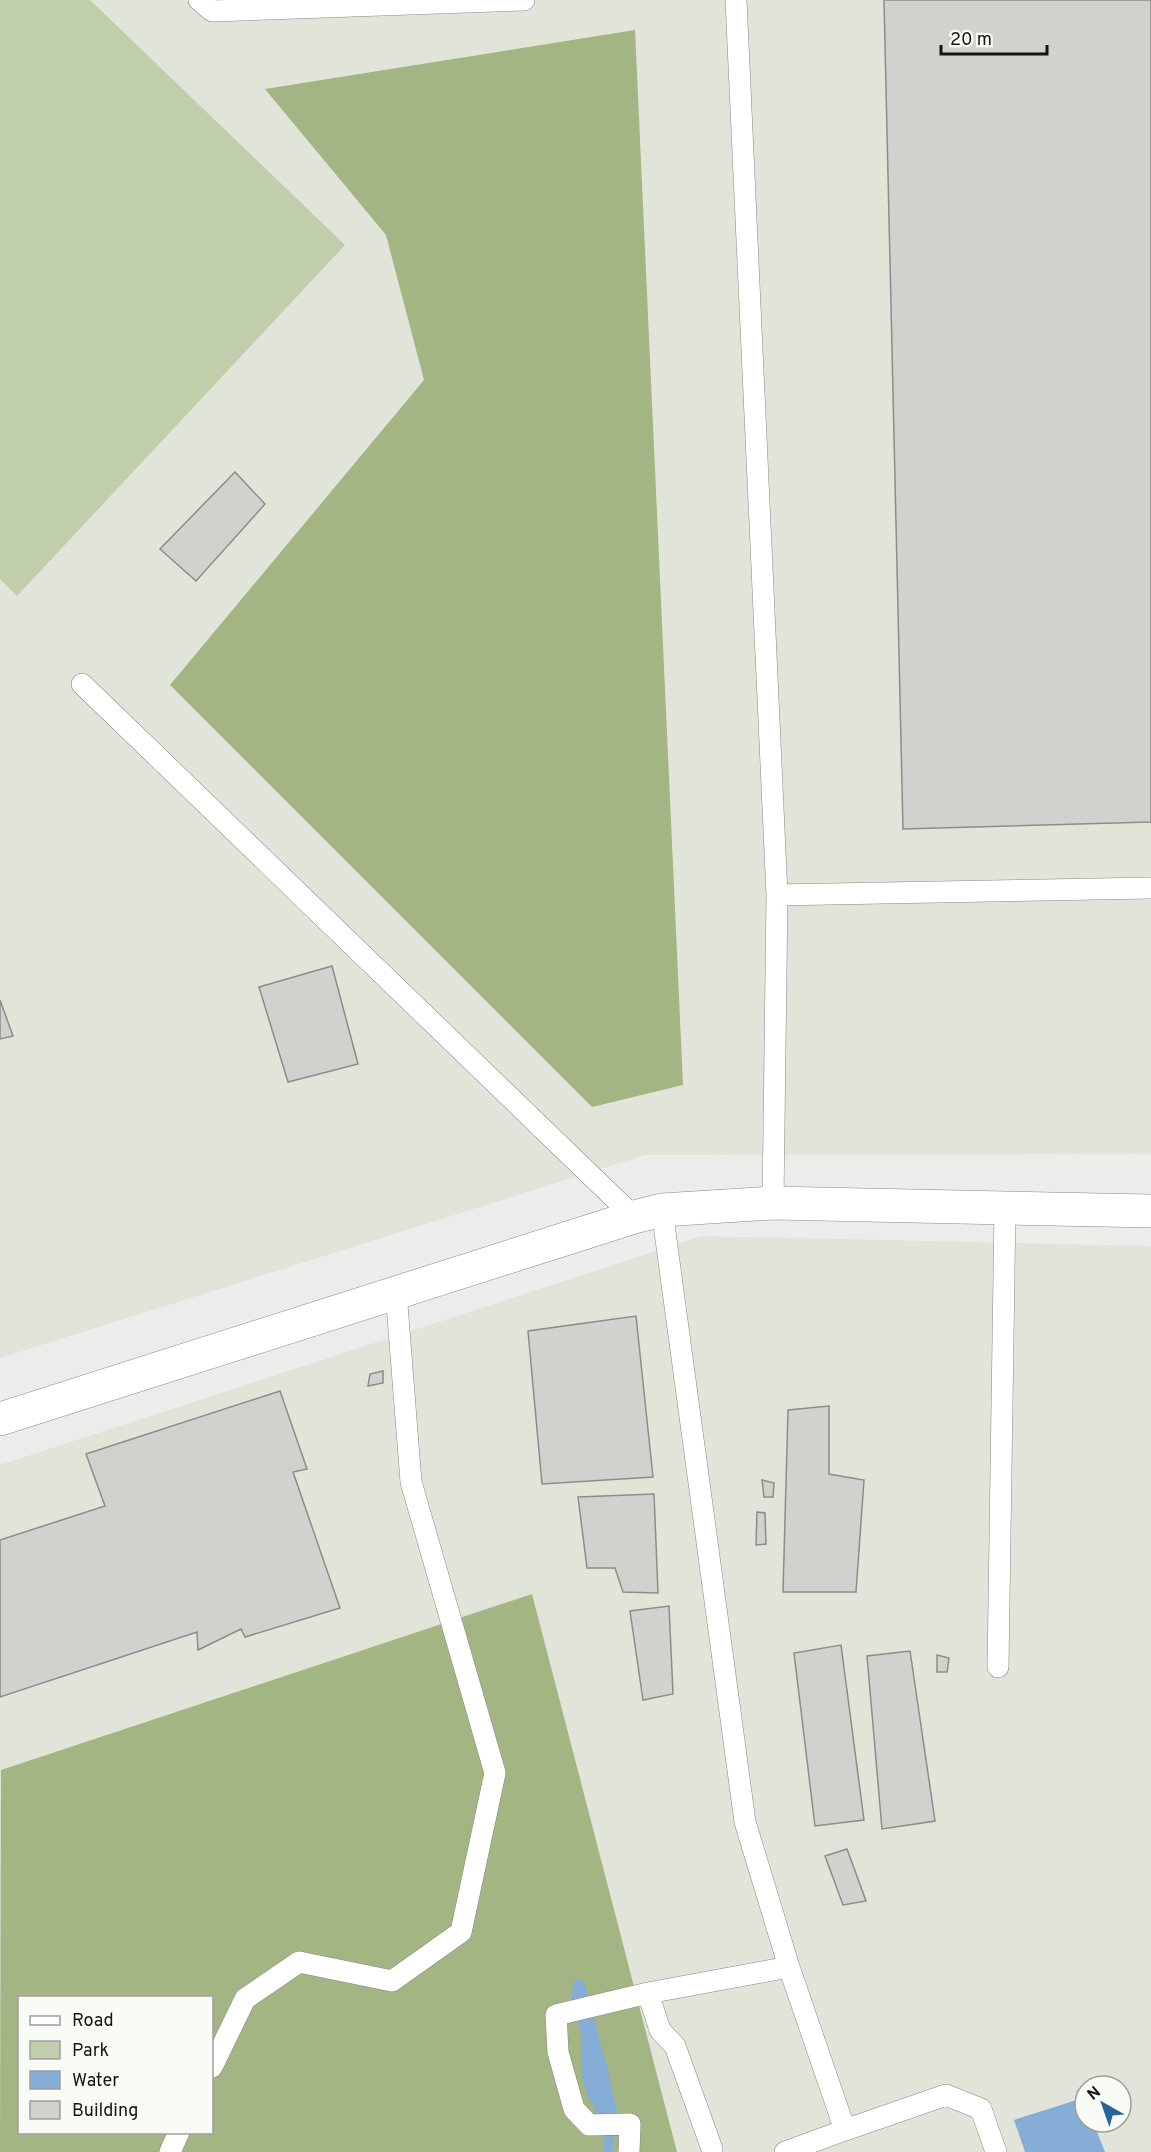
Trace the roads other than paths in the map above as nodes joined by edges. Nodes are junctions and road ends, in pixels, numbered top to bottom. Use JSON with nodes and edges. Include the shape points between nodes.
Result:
{"nodes":[{"id":1,"x":199,"y":0,"type":"edge"},
{"id":2,"x":524,"y":0,"type":"edge"},
{"id":3,"x":736,"y":0,"type":"edge"},
{"id":4,"x":82,"y":684,"type":"dead end"},
{"id":5,"x":1151,"y":888,"type":"edge"},
{"id":6,"x":777,"y":895,"type":"junction"},
{"id":7,"x":773,"y":1203,"type":"junction"},
{"id":8,"x":1005,"y":1208,"type":"junction"},
{"id":9,"x":1151,"y":1211,"type":"edge"},
{"id":10,"x":648,"y":1213,"type":"junction"},
{"id":11,"x":396,"y":1292,"type":"junction"},
{"id":12,"x":0,"y":1419,"type":"edge"},
{"id":13,"x":998,"y":1667,"type":"dead end"},
{"id":14,"x":789,"y":1967,"type":"junction"},
{"id":15,"x":648,"y":1993,"type":"junction"},
{"id":16,"x":213,"y":2065,"type":"edge"},
{"id":17,"x":845,"y":2130,"type":"junction"},
{"id":18,"x":179,"y":2134,"type":"edge"},
{"id":19,"x":712,"y":2149,"type":"dead end"},
{"id":20,"x":170,"y":2152,"type":"edge"},
{"id":21,"x":629,"y":2152,"type":"edge"},
{"id":22,"x":785,"y":2152,"type":"edge"},
{"id":23,"x":996,"y":2152,"type":"edge"}],
"edges":[{"from":1,"to":2,"type":"lane","via":[[212,11]]},
{"from":3,"to":6,"type":"lane"},
{"from":4,"to":10,"type":"lane"},
{"from":5,"to":6,"type":"lane"},
{"from":6,"to":7,"type":"lane"},
{"from":7,"to":8,"type":"street"},
{"from":7,"to":10,"type":"street"},
{"from":8,"to":9,"type":"street"},
{"from":8,"to":13,"type":"lane"},
{"from":10,"to":11,"type":"street"},
{"from":10,"to":14,"type":"lane","via":[[745,1822]]},
{"from":11,"to":12,"type":"street"},
{"from":11,"to":16,"type":"lane","via":[[411,1482],[495,1773],[461,1932],[392,1981],[299,1962],[245,1999]]},
{"from":14,"to":15,"type":"lane"},
{"from":14,"to":17,"type":"lane"},
{"from":15,"to":19,"type":"lane","via":[[660,2030],[675,2046]]},
{"from":15,"to":21,"type":"lane","via":[[556,2015],[558,2052],[574,2109],[589,2126],[630,2124]]},
{"from":17,"to":22,"type":"lane"},
{"from":17,"to":23,"type":"lane","via":[[946,2095],[981,2109]]},
{"from":18,"to":20,"type":"lane"}]}
